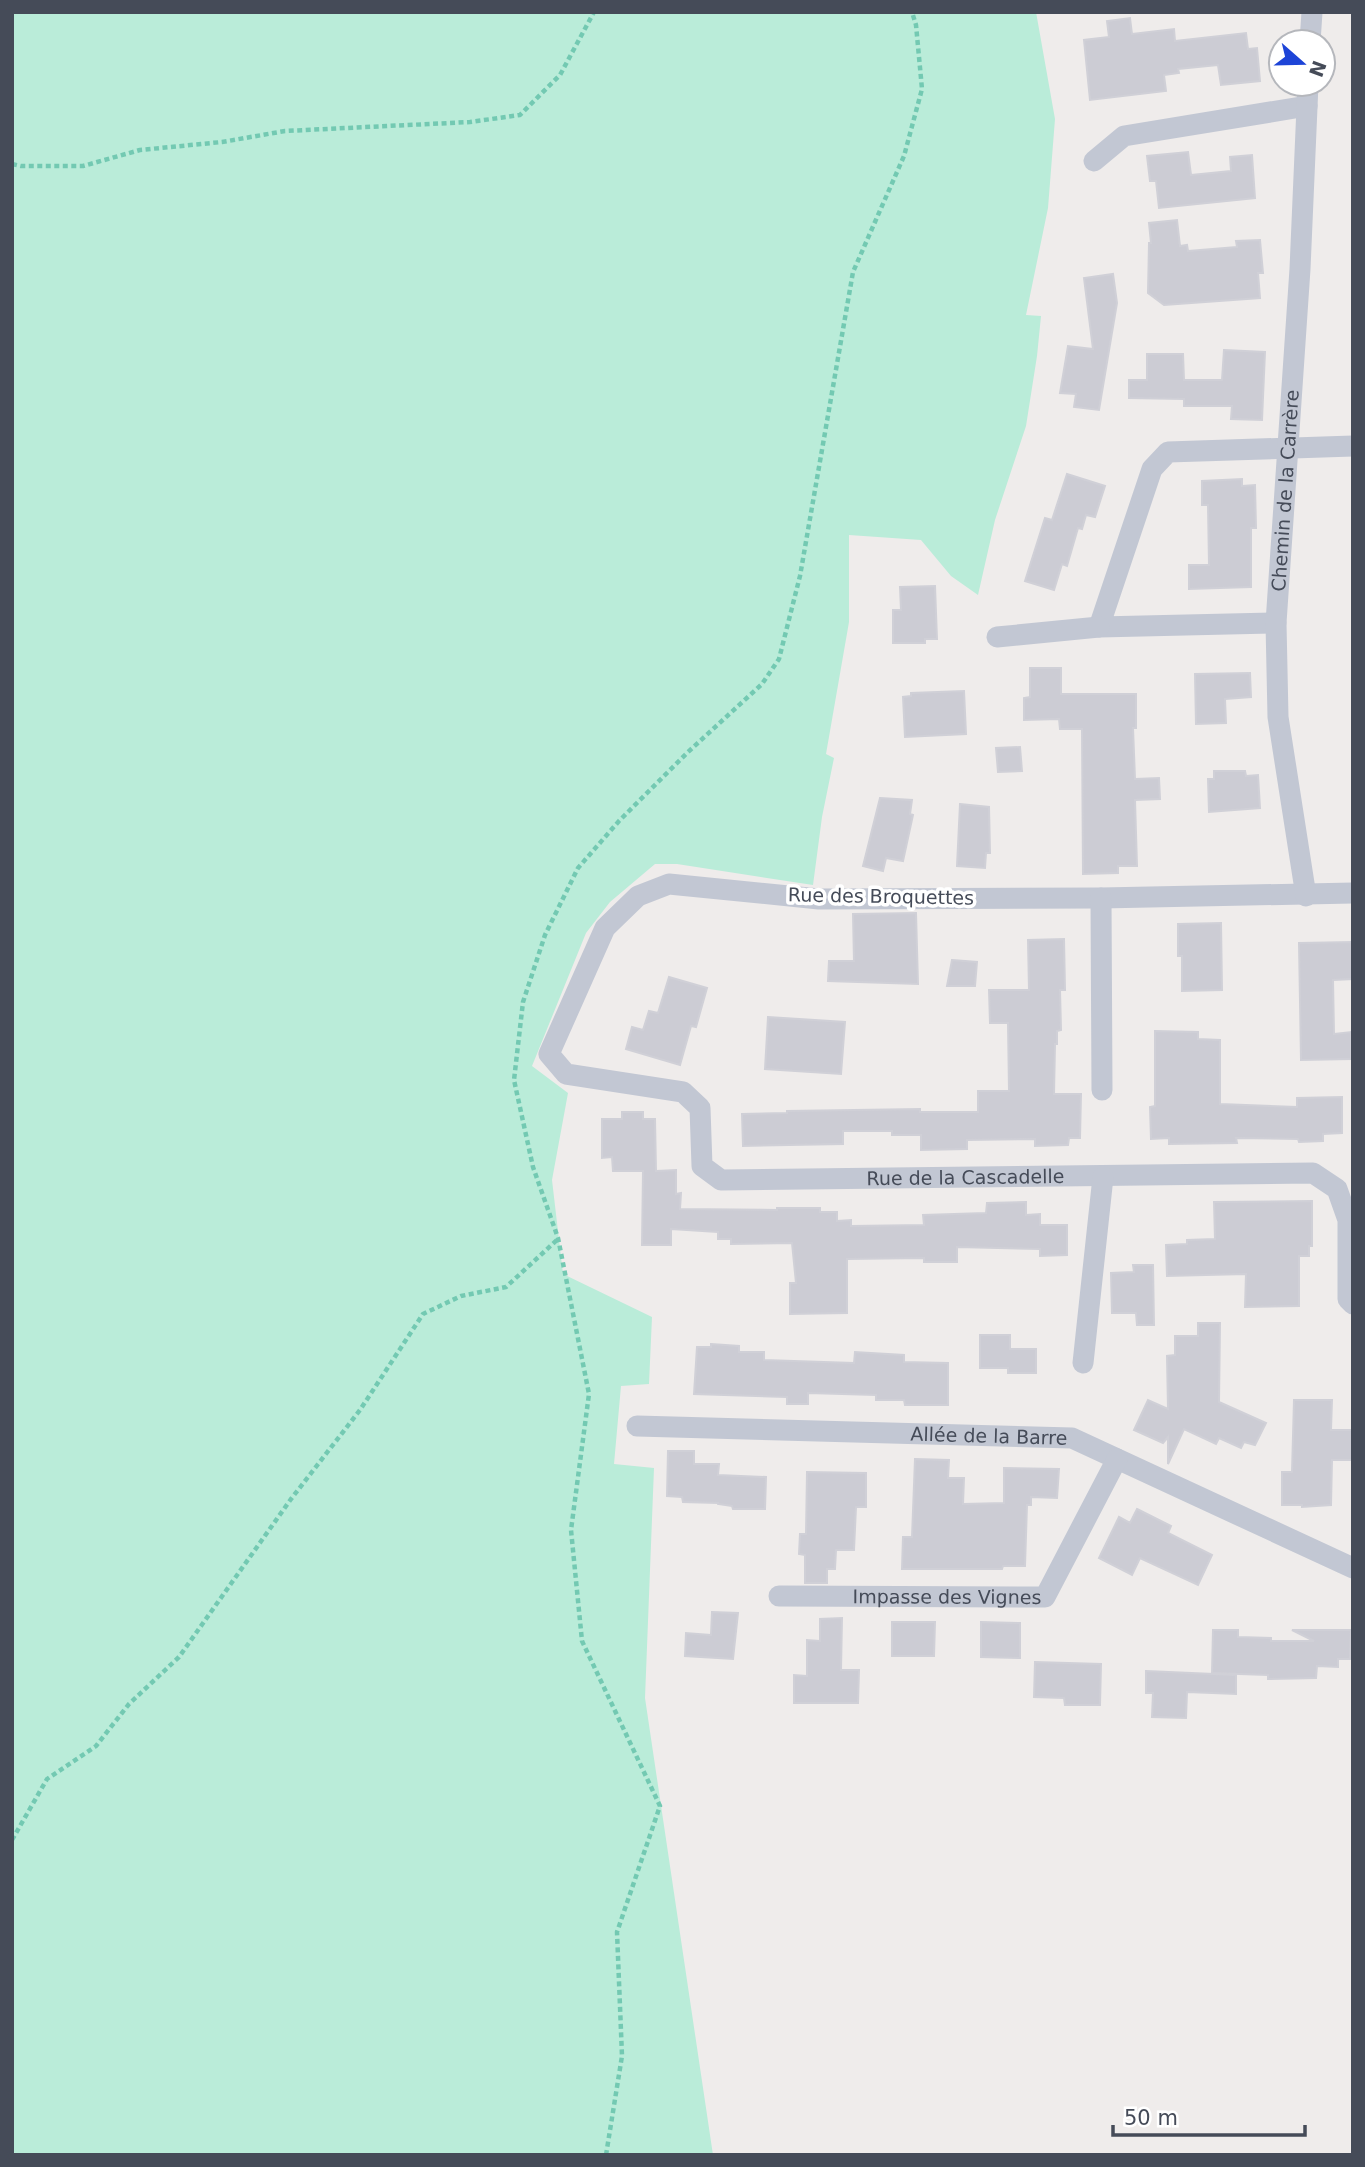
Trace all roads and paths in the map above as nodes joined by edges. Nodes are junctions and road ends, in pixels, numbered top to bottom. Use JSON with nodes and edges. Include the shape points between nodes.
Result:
{"nodes":[{"id":1,"x":594,"y":12,"type":"edge"},
{"id":2,"x":1307,"y":98,"type":"edge"},
{"id":3,"x":1307,"y":106,"type":"junction"},
{"id":4,"x":1094,"y":161,"type":"dead end"},
{"id":5,"x":12,"y":163,"type":"edge"},
{"id":6,"x":1353,"y":446,"type":"edge"},
{"id":7,"x":1287,"y":447,"type":"junction"},
{"id":8,"x":1276,"y":623,"type":"junction"},
{"id":9,"x":1099,"y":627,"type":"junction"},
{"id":10,"x":997,"y":637,"type":"dead end"},
{"id":11,"x":1353,"y":893,"type":"edge"},
{"id":12,"x":1306,"y":895,"type":"junction"},
{"id":13,"x":1101,"y":898,"type":"junction"},
{"id":14,"x":549,"y":1054,"type":"joint"},
{"id":15,"x":1102,"y":1090,"type":"dead end"},
{"id":16,"x":1103,"y":1177,"type":"junction"},
{"id":17,"x":558,"y":1238,"type":"dead end"},
{"id":18,"x":1353,"y":1304,"type":"edge"},
{"id":19,"x":1083,"y":1363,"type":"dead end"},
{"id":20,"x":637,"y":1426,"type":"dead end"},
{"id":21,"x":1117,"y":1459,"type":"junction"},
{"id":22,"x":1353,"y":1568,"type":"edge"},
{"id":23,"x":779,"y":1596,"type":"dead end"},
{"id":24,"x":12,"y":1840,"type":"edge"}],
"edges":[{"from":1,"to":5,"type":"path","via":[[560,75],[520,115],[470,122],[285,131],[140,150],[83,166]]},
{"from":2,"to":3,"type":"street","name":"Chemin de la Carrère"},
{"from":3,"to":4,"type":"street","via":[[1124,136]]},
{"from":3,"to":7,"type":"street","name":"Chemin de la Carrère"},
{"from":6,"to":7,"type":"street"},
{"from":7,"to":8,"type":"street","name":"Chemin de la Carrère"},
{"from":7,"to":9,"type":"street","via":[[1168,452],[1152,469]]},
{"from":8,"to":9,"type":"street"},
{"from":8,"to":12,"type":"street","name":"Chemin de la Carrère","via":[[1279,717]]},
{"from":9,"to":10,"type":"street"},
{"from":11,"to":12,"type":"street","name":"Rue des Broquettes"},
{"from":12,"to":13,"type":"street","name":"Rue des Broquettes"},
{"from":13,"to":14,"type":"street","name":"Rue des Broquettes","via":[[819,899],[669,884],[638,896],[605,928]]},
{"from":13,"to":15,"type":"street"},
{"from":14,"to":16,"type":"street","name":"Rue de la Cascadelle","via":[[566,1074],[683,1092],[700,1108],[702,1166],[722,1180]]},
{"from":16,"to":18,"type":"street","name":"Rue de la Cascadelle","via":[[1312,1173],[1337,1189],[1348,1220],[1348,1299]]},
{"from":16,"to":19,"type":"street"},
{"from":17,"to":24,"type":"path","via":[[506,1287],[461,1296],[423,1314],[360,1410],[180,1657],[129,1704],[96,1746],[47,1779]]},
{"from":20,"to":21,"type":"street","name":"Allée de la Barre","via":[[1072,1438]]},
{"from":21,"to":22,"type":"street","name":"Allée de la Barre"},
{"from":21,"to":23,"type":"street","name":"Impasse des Vignes","via":[[1045,1597]]}]}
